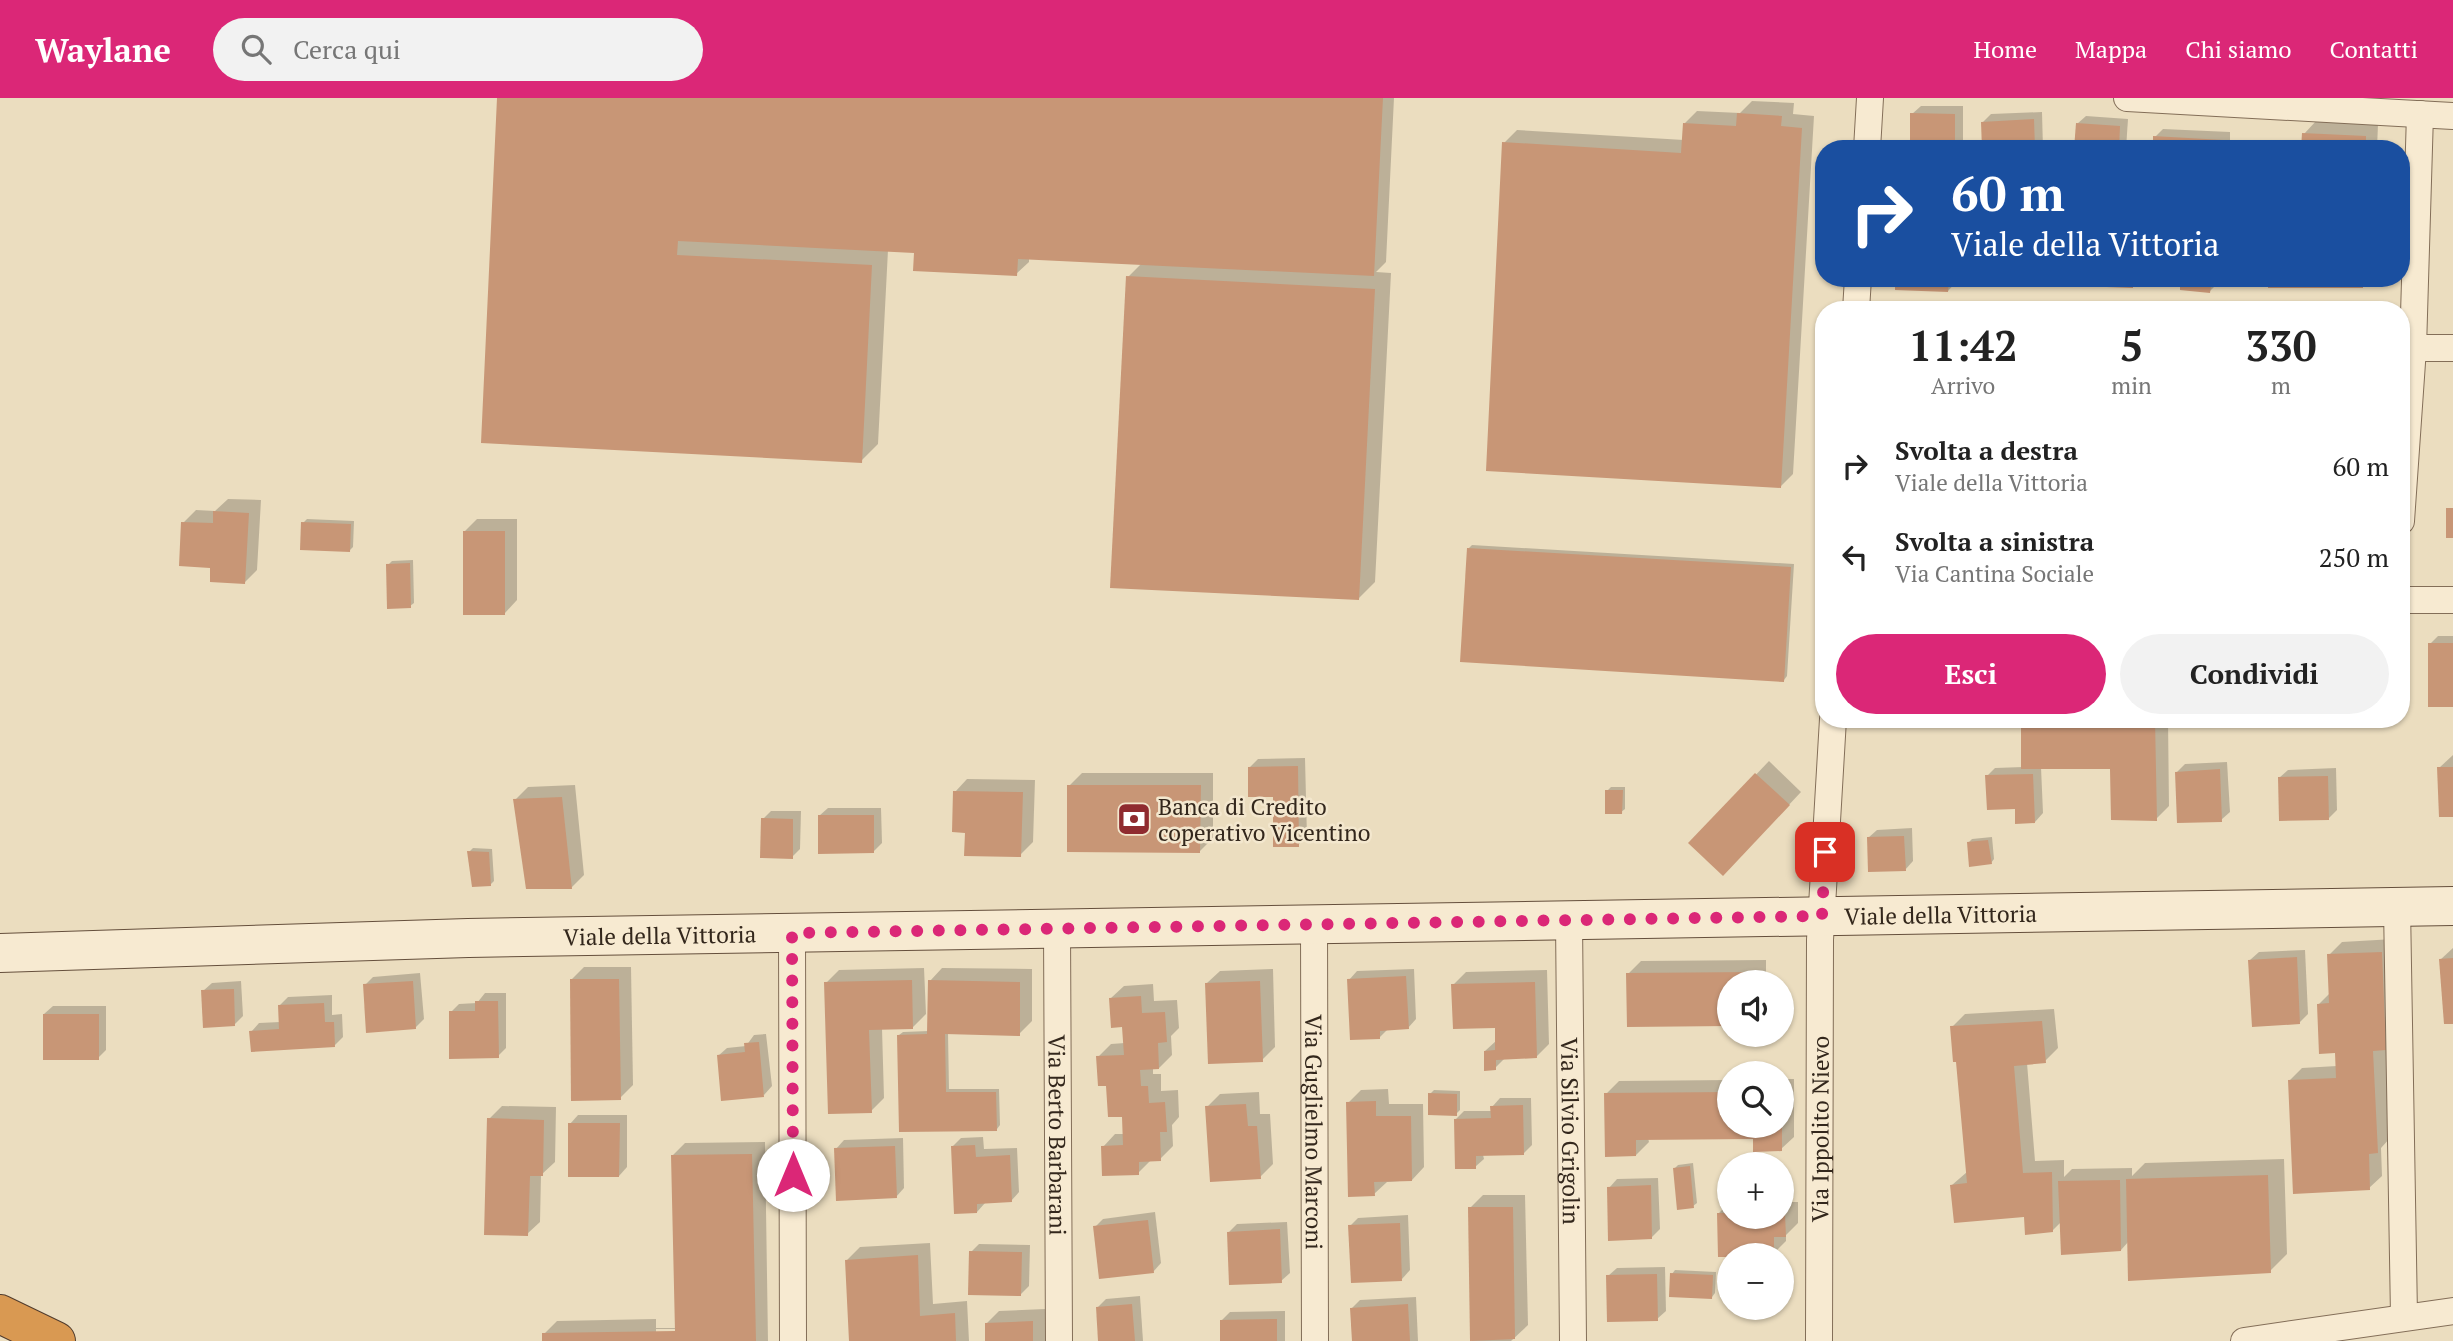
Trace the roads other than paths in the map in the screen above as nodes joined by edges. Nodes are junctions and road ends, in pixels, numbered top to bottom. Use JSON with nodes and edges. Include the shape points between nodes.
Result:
{"nodes":[{"id":1,"x":1870,"y":98,"type":"edge"},
{"id":2,"x":2127,"y":98,"type":"edge"},
{"id":3,"x":2420,"y":114,"type":"junction"},
{"id":4,"x":2453,"y":116,"type":"edge"},
{"id":5,"x":1868,"y":140,"type":"edge"},
{"id":6,"x":2410,"y":301,"type":"edge"},
{"id":7,"x":2410,"y":348,"type":"edge"},
{"id":8,"x":2453,"y":348,"type":"edge"},
{"id":9,"x":2410,"y":600,"type":"edge"},
{"id":10,"x":2453,"y":600,"type":"edge"},
{"id":11,"x":1832,"y":728,"type":"edge"},
{"id":12,"x":2453,"y":906,"type":"edge"},
{"id":13,"x":2397,"y":907,"type":"junction"},
{"id":14,"x":1822,"y":916,"type":"junction"},
{"id":15,"x":1569,"y":921,"type":"junction"},
{"id":16,"x":1314,"y":926,"type":"junction"},
{"id":17,"x":1057,"y":930,"type":"junction"},
{"id":18,"x":792,"y":933,"type":"junction"},
{"id":19,"x":0,"y":953,"type":"edge"},
{"id":20,"x":2453,"y":1311,"type":"edge"},
{"id":21,"x":0,"y":1314,"type":"edge"},
{"id":22,"x":2404,"y":1317,"type":"junction"},
{"id":23,"x":56,"y":1341,"type":"edge"},
{"id":24,"x":793,"y":1341,"type":"edge"},
{"id":25,"x":1059,"y":1341,"type":"edge"},
{"id":26,"x":1315,"y":1341,"type":"edge"},
{"id":27,"x":1573,"y":1341,"type":"edge"},
{"id":28,"x":1819,"y":1341,"type":"edge"},
{"id":29,"x":2244,"y":1341,"type":"edge"}],
"edges":[{"from":1,"to":5,"type":"street"},
{"from":2,"to":3,"type":"street"},
{"from":3,"to":4,"type":"street"},
{"from":3,"to":6,"type":"street"},
{"from":7,"to":8,"type":"street"},
{"from":9,"to":10,"type":"street"},
{"from":11,"to":14,"type":"street","name":"Via Ippolito Nievo"},
{"from":12,"to":13,"type":"street","name":"Viale della Vittoria"},
{"from":13,"to":14,"type":"street","name":"Viale della Vittoria"},
{"from":13,"to":22,"type":"street"},
{"from":14,"to":15,"type":"street","name":"Viale della Vittoria"},
{"from":14,"to":28,"type":"street","name":"Via Ippolito Nievo"},
{"from":15,"to":16,"type":"street","name":"Viale della Vittoria"},
{"from":15,"to":27,"type":"street","name":"Via Silvio Grigolin"},
{"from":16,"to":17,"type":"street","name":"Viale della Vittoria"},
{"from":16,"to":26,"type":"street","name":"Via Guglielmo Marconi"},
{"from":17,"to":18,"type":"street","name":"Viale della Vittoria"},
{"from":17,"to":25,"type":"street","name":"Via Berto Barbarani"},
{"from":18,"to":19,"type":"street","name":"Viale della Vittoria"},
{"from":18,"to":24,"type":"street"},
{"from":20,"to":22,"type":"street"},
{"from":21,"to":23,"type":"highway"},
{"from":22,"to":29,"type":"street"}]}
